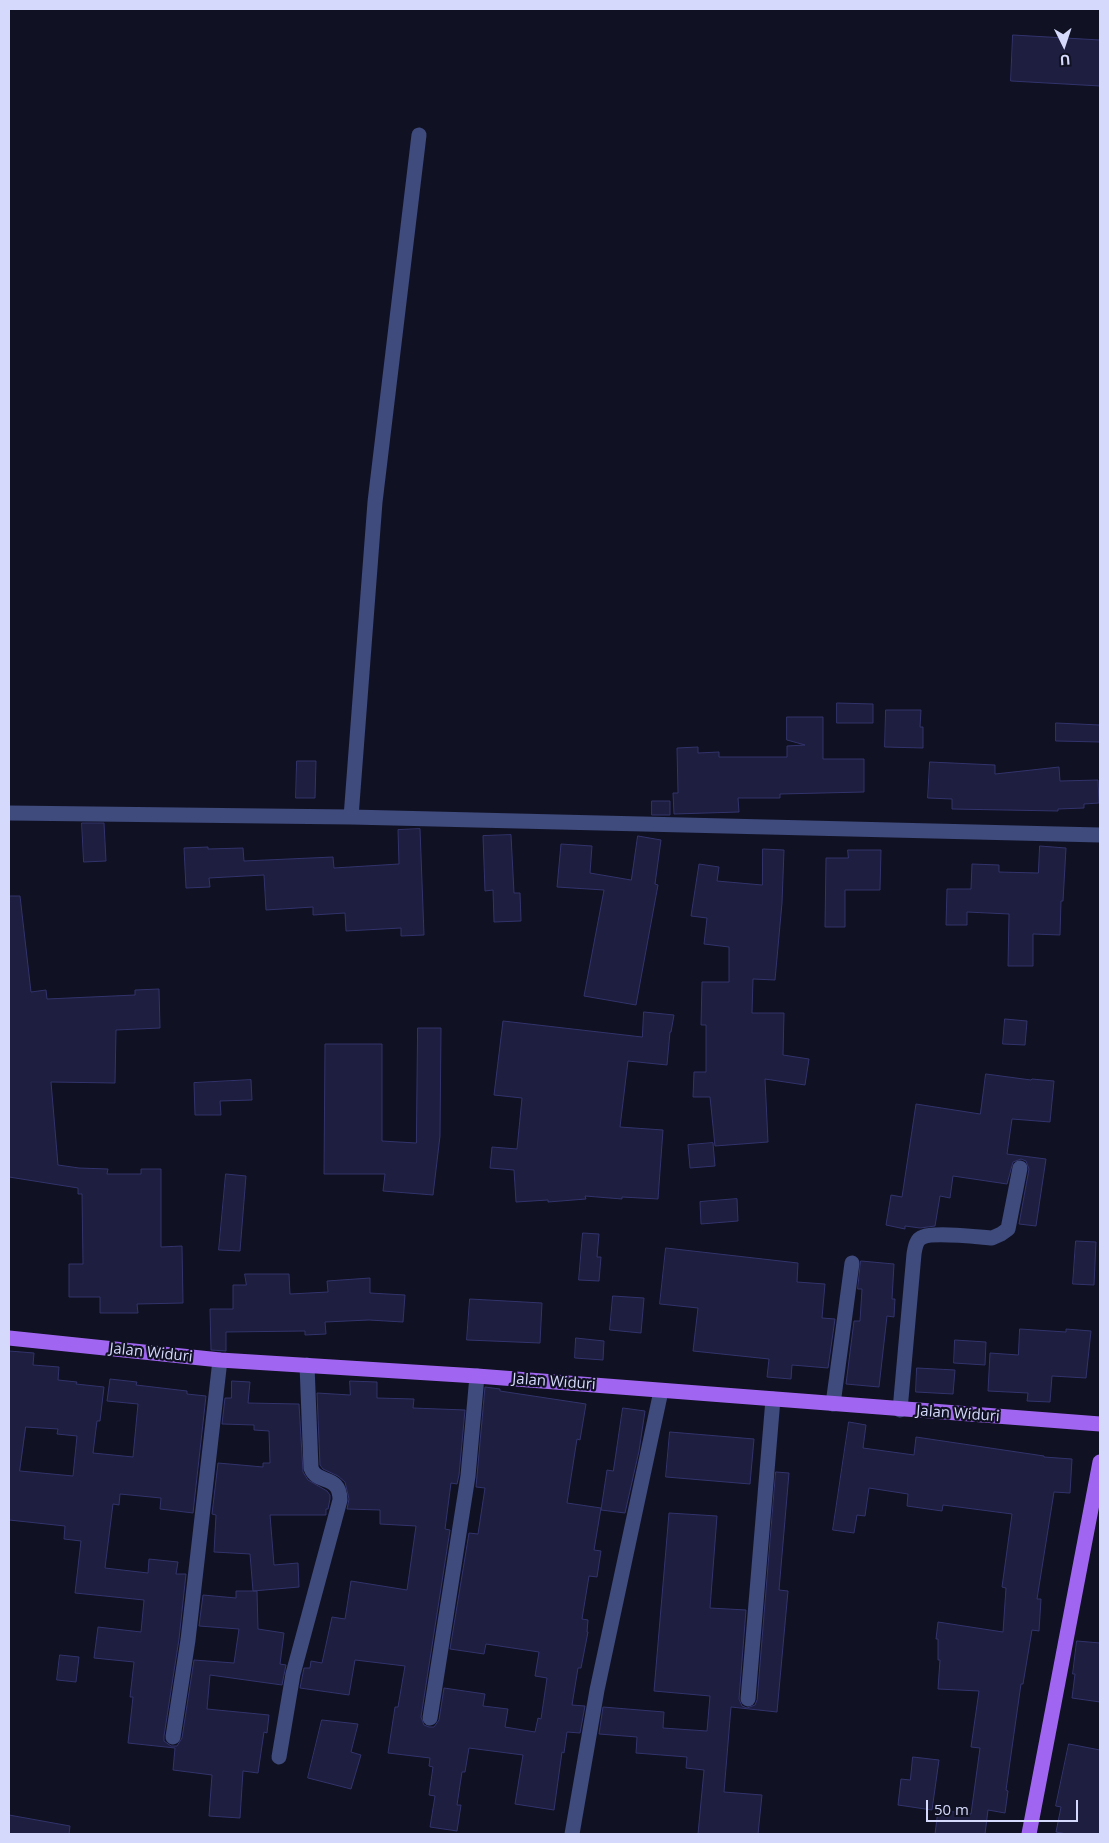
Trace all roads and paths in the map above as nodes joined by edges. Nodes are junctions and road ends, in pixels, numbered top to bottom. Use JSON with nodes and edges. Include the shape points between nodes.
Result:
{"nodes":[{"id":1,"x":419,"y":135,"type":"dead end"},
{"id":2,"x":9,"y":813,"type":"edge"},
{"id":3,"x":351,"y":817,"type":"junction"},
{"id":4,"x":1100,"y":835,"type":"edge"},
{"id":5,"x":1020,"y":1168,"type":"dead end"},
{"id":6,"x":852,"y":1263,"type":"dead end"},
{"id":7,"x":9,"y":1338,"type":"edge"},
{"id":8,"x":220,"y":1360,"type":"junction"},
{"id":9,"x":307,"y":1365,"type":"junction"},
{"id":10,"x":477,"y":1376,"type":"junction"},
{"id":11,"x":661,"y":1391,"type":"junction"},
{"id":12,"x":773,"y":1399,"type":"junction"},
{"id":13,"x":833,"y":1404,"type":"junction"},
{"id":14,"x":900,"y":1410,"type":"junction"},
{"id":15,"x":1100,"y":1424,"type":"edge"},
{"id":16,"x":1100,"y":1462,"type":"edge"},
{"id":17,"x":748,"y":1699,"type":"dead end"},
{"id":18,"x":430,"y":1718,"type":"dead end"},
{"id":19,"x":173,"y":1737,"type":"dead end"},
{"id":20,"x":279,"y":1757,"type":"dead end"},
{"id":21,"x":572,"y":1834,"type":"edge"},
{"id":22,"x":1029,"y":1834,"type":"edge"}],
"edges":[{"from":1,"to":3,"type":"street","via":[[374,502]]},
{"from":2,"to":3,"type":"street"},
{"from":3,"to":4,"type":"street"},
{"from":5,"to":14,"type":"street","via":[[1008,1229],[1001,1234],[992,1238],[935,1235],[918,1240],[914,1254]]},
{"from":6,"to":13,"type":"street"},
{"from":7,"to":8,"type":"main road","name":"Jalan Widuri"},
{"from":8,"to":9,"type":"main road","name":"Jalan Widuri"},
{"from":8,"to":19,"type":"street","via":[[188,1640]]},
{"from":9,"to":10,"type":"main road","name":"Jalan Widuri"},
{"from":9,"to":20,"type":"street","via":[[312,1468],[317,1475],[337,1486],[340,1500],[293,1674]]},
{"from":10,"to":11,"type":"main road","name":"Jalan Widuri"},
{"from":10,"to":18,"type":"street","via":[[468,1476]]},
{"from":11,"to":12,"type":"main road","name":"Jalan Widuri"},
{"from":11,"to":21,"type":"street","via":[[597,1690]]},
{"from":12,"to":13,"type":"main road","name":"Jalan Widuri"},
{"from":12,"to":17,"type":"street"},
{"from":13,"to":14,"type":"main road","name":"Jalan Widuri"},
{"from":14,"to":15,"type":"main road","name":"Jalan Widuri"},
{"from":16,"to":22,"type":"main road"}]}
